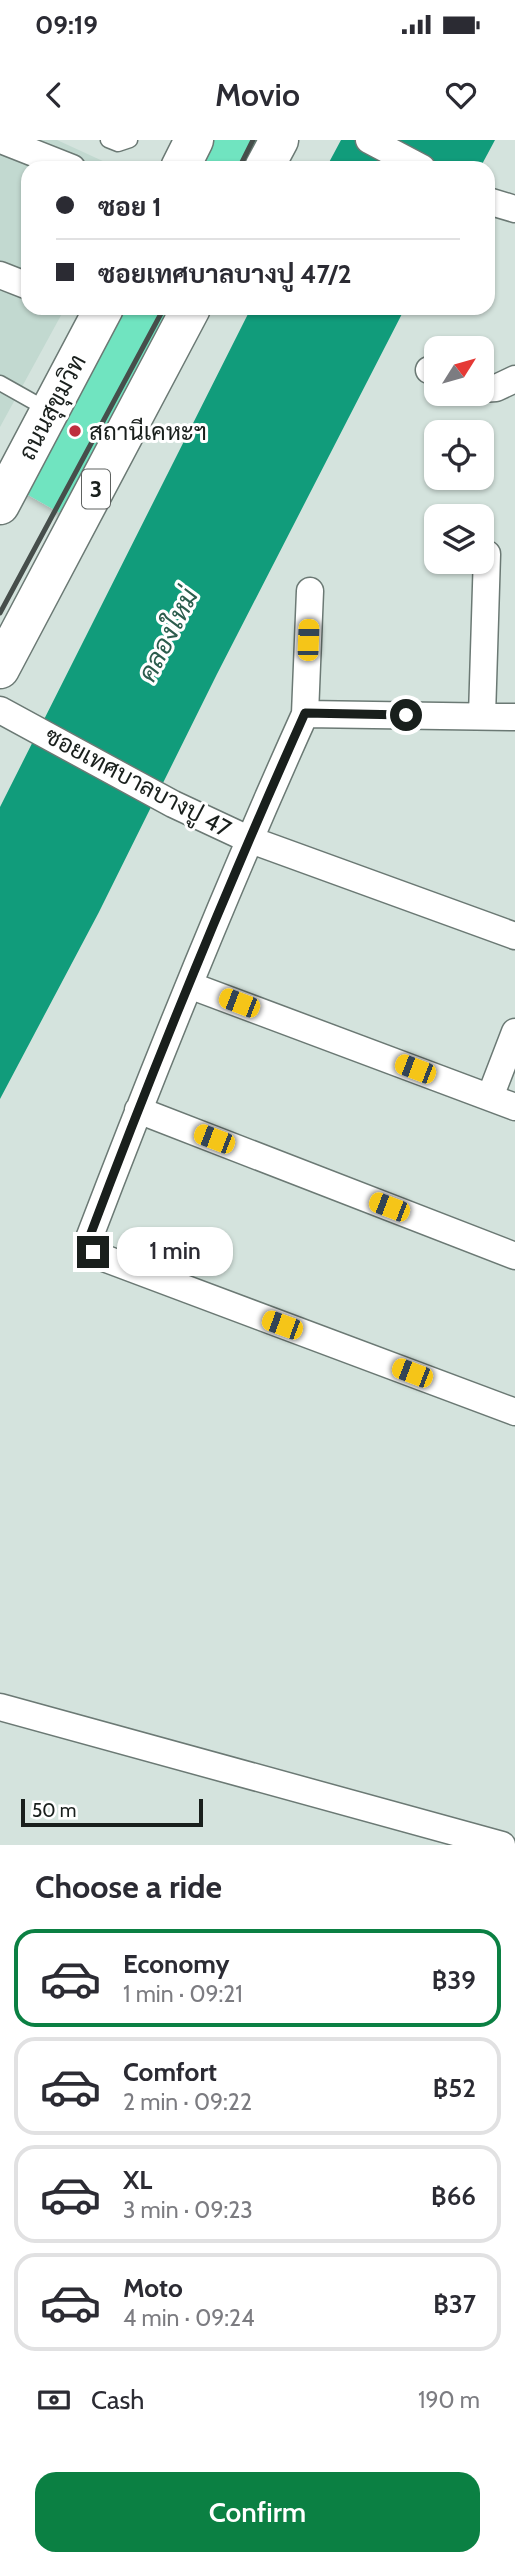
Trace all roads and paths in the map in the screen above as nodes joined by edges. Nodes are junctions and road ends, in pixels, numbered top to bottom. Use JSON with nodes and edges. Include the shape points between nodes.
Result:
{"nodes":[{"id":1,"x":1,"y":140,"type":"edge"},
{"id":2,"x":108,"y":140,"type":"edge"},
{"id":3,"x":130,"y":140,"type":"edge"},
{"id":4,"x":194,"y":140,"type":"edge"},
{"id":5,"x":279,"y":140,"type":"edge"},
{"id":6,"x":369,"y":140,"type":"edge"},
{"id":7,"x":54,"y":161,"type":"edge"},
{"id":8,"x":184,"y":161,"type":"edge"},
{"id":9,"x":268,"y":161,"type":"edge"},
{"id":10,"x":409,"y":161,"type":"edge"},
{"id":11,"x":495,"y":203,"type":"edge"},
{"id":12,"x":515,"y":209,"type":"edge"},
{"id":13,"x":0,"y":275,"type":"edge"},
{"id":14,"x":21,"y":283,"type":"edge"},
{"id":15,"x":93,"y":315,"type":"edge"},
{"id":16,"x":187,"y":315,"type":"edge"},
{"id":17,"x":515,"y":379,"type":"edge"},
{"id":18,"x":0,"y":383,"type":"edge"},
{"id":19,"x":494,"y":388,"type":"edge"},
{"id":20,"x":49,"y":411,"type":"junction"},
{"id":21,"x":0,"y":505,"type":"edge"},
{"id":22,"x":486,"y":574,"type":"edge"},
{"id":23,"x":310,"y":591,"type":"dead end"},
{"id":24,"x":0,"y":669,"type":"edge"},
{"id":25,"x":0,"y":710,"type":"edge"},
{"id":26,"x":305,"y":713,"type":"junction"},
{"id":27,"x":482,"y":716,"type":"junction"},
{"id":28,"x":515,"y":717,"type":"edge"},
{"id":29,"x":248,"y":839,"type":"junction"},
{"id":30,"x":515,"y":936,"type":"edge"},
{"id":31,"x":189,"y":985,"type":"junction"},
{"id":32,"x":515,"y":1032,"type":"edge"},
{"id":33,"x":490,"y":1097,"type":"junction"},
{"id":34,"x":515,"y":1107,"type":"edge"},
{"id":35,"x":138,"y":1110,"type":"junction"},
{"id":36,"x":515,"y":1256,"type":"edge"},
{"id":37,"x":515,"y":1412,"type":"edge"},
{"id":38,"x":0,"y":1707,"type":"edge"},
{"id":39,"x":502,"y":1845,"type":"edge"}],
"edges":[{"from":1,"to":7,"type":"street"},
{"from":2,"to":3,"type":"lane","via":[[118,144]]},
{"from":4,"to":8,"type":"highway"},
{"from":5,"to":9,"type":"highway"},
{"from":6,"to":10,"type":"street"},
{"from":11,"to":12,"type":"street"},
{"from":13,"to":14,"type":"street"},
{"from":15,"to":20,"type":"highway","name":"ถนนสุขุมวิท"},
{"from":16,"to":24,"type":"highway","number":"3"},
{"from":17,"to":19,"type":"street"},
{"from":18,"to":20,"type":"lane"},
{"from":20,"to":21,"type":"highway","name":"ถนนสุขุมวิท"},
{"from":22,"to":27,"type":"street"},
{"from":23,"to":26,"type":"street"},
{"from":25,"to":29,"type":"street","name":"ซอยเทศบาลบางปู 47","via":[[173,804]]},
{"from":26,"to":27,"type":"street"},
{"from":26,"to":29,"type":"street"},
{"from":27,"to":28,"type":"street"},
{"from":29,"to":30,"type":"street","name":"ซอยเทศบาลบางปู 47"},
{"from":29,"to":31,"type":"street"},
{"from":31,"to":33,"type":"street"},
{"from":31,"to":35,"type":"street"},
{"from":32,"to":33,"type":"street"},
{"from":33,"to":34,"type":"street"},
{"from":35,"to":36,"type":"street"},
{"from":35,"to":37,"type":"street","via":[[89,1248],[101,1257]]},
{"from":38,"to":39,"type":"street"}]}
